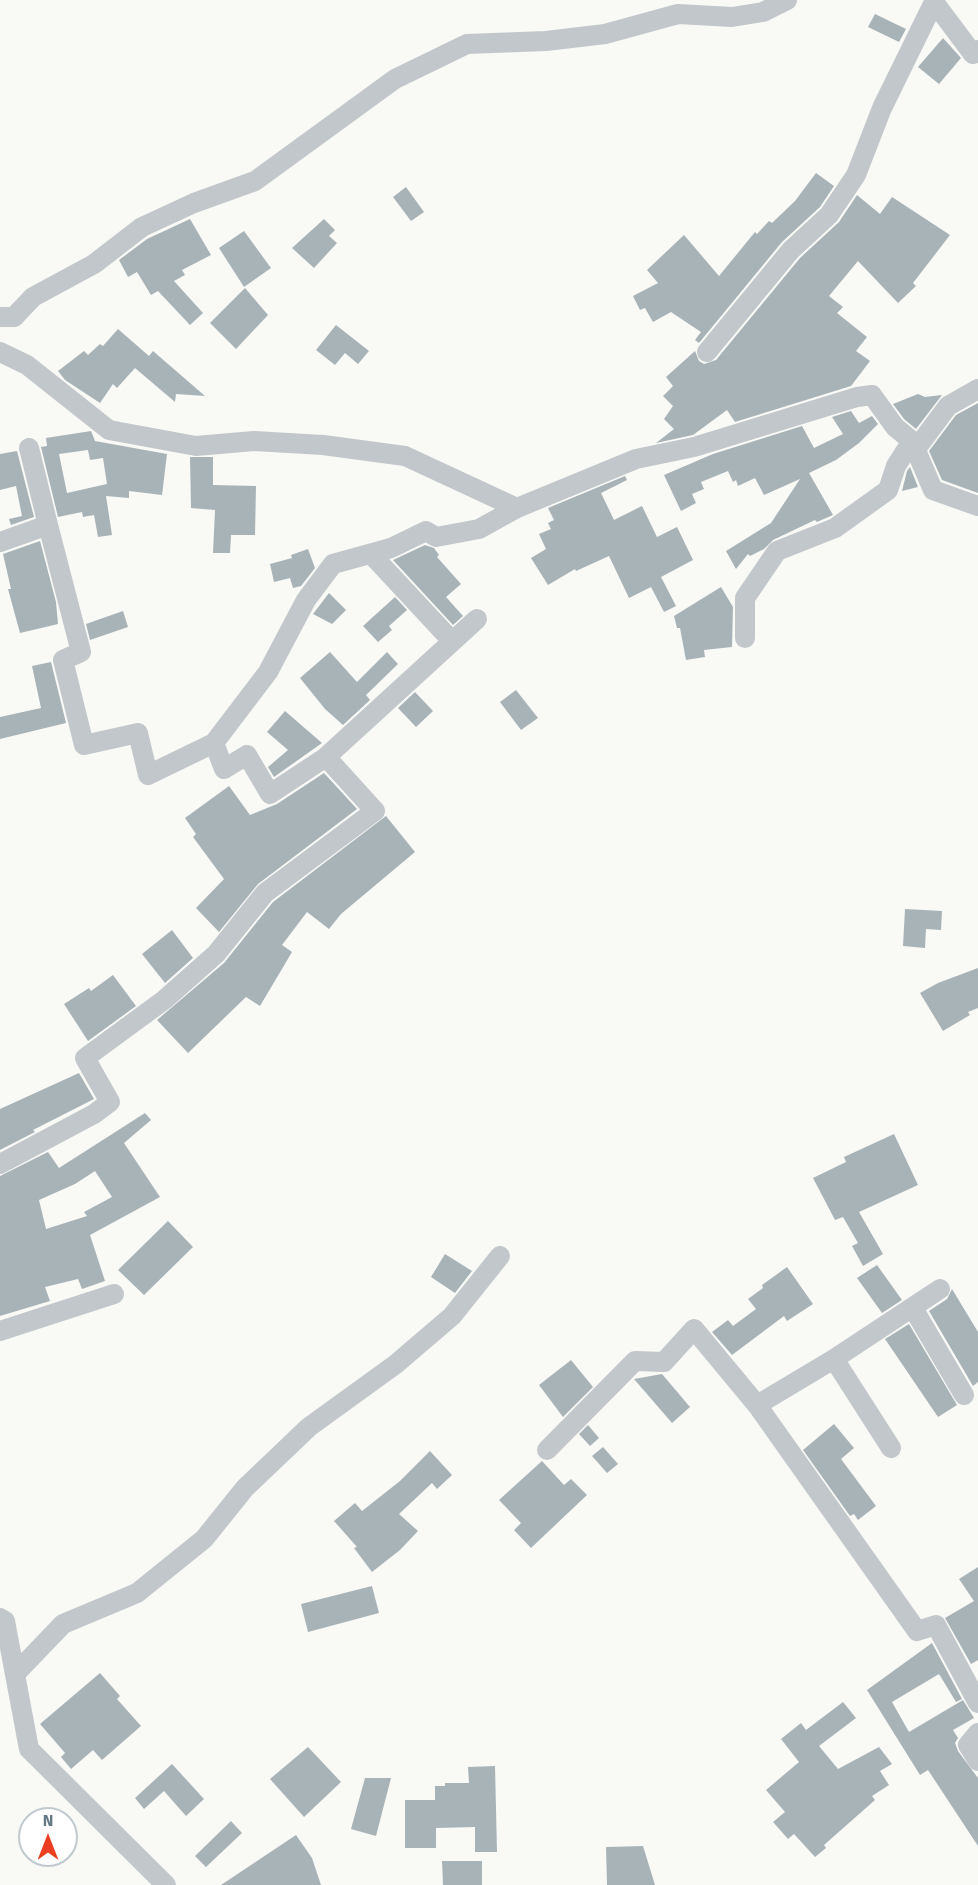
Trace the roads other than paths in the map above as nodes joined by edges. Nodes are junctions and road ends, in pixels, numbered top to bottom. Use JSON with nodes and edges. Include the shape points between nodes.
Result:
{"nodes":[{"id":1,"x":787,"y":0,"type":"edge"},
{"id":2,"x":933,"y":1,"type":"edge"},
{"id":3,"x":674,"y":7,"type":"edge"},
{"id":4,"x":978,"y":50,"type":"edge"},
{"id":5,"x":0,"y":317,"type":"edge"},
{"id":6,"x":0,"y":352,"type":"edge"},
{"id":7,"x":707,"y":352,"type":"dead end"},
{"id":8,"x":978,"y":389,"type":"edge"},
{"id":9,"x":914,"y":445,"type":"junction"},
{"id":10,"x":29,"y":448,"type":"dead end"},
{"id":11,"x":978,"y":506,"type":"edge"},
{"id":12,"x":517,"y":508,"type":"junction"},
{"id":13,"x":48,"y":525,"type":"junction"},
{"id":14,"x":0,"y":542,"type":"edge"},
{"id":15,"x":371,"y":554,"type":"junction"},
{"id":16,"x":477,"y":619,"type":"dead end"},
{"id":17,"x":745,"y":638,"type":"dead end"},
{"id":18,"x":452,"y":641,"type":"junction"},
{"id":19,"x":214,"y":743,"type":"junction"},
{"id":20,"x":326,"y":757,"type":"junction"},
{"id":21,"x":0,"y":1164,"type":"edge"},
{"id":22,"x":500,"y":1256,"type":"dead end"},
{"id":23,"x":940,"y":1290,"type":"dead end"},
{"id":24,"x":114,"y":1294,"type":"dead end"},
{"id":25,"x":913,"y":1308,"type":"junction"},
{"id":26,"x":0,"y":1331,"type":"edge"},
{"id":27,"x":834,"y":1359,"type":"junction"},
{"id":28,"x":964,"y":1395,"type":"dead end"},
{"id":29,"x":757,"y":1405,"type":"junction"},
{"id":30,"x":891,"y":1448,"type":"dead end"},
{"id":31,"x":547,"y":1450,"type":"dead end"},
{"id":32,"x":2,"y":1622,"type":"edge"},
{"id":33,"x":16,"y":1673,"type":"junction"},
{"id":34,"x":978,"y":1703,"type":"edge"},
{"id":35,"x":978,"y":1733,"type":"edge"},
{"id":36,"x":978,"y":1761,"type":"edge"},
{"id":37,"x":166,"y":1885,"type":"edge"}],
"edges":[{"from":1,"to":3,"type":"street","via":[[763,12],[732,17]]},
{"from":2,"to":4,"type":"street","via":[[973,54]]},
{"from":2,"to":7,"type":"street","via":[[882,108],[856,175],[829,215],[791,250]]},
{"from":3,"to":5,"type":"street","via":[[605,34],[467,44],[395,79],[255,181],[142,227],[94,264],[33,297],[14,317]]},
{"from":6,"to":12,"type":"street","via":[[27,365],[109,430],[196,446],[254,441],[405,456]]},
{"from":8,"to":9,"type":"street","via":[[948,406]]},
{"from":9,"to":11,"type":"street","via":[[933,490]]},
{"from":9,"to":12,"type":"street","via":[[872,395],[857,397],[694,447],[636,459]]},
{"from":9,"to":17,"type":"street","via":[[896,466],[888,490],[835,528],[777,551],[745,598]]},
{"from":10,"to":13,"type":"street"},
{"from":12,"to":15,"type":"street","via":[[479,529],[436,537],[426,531]]},
{"from":13,"to":14,"type":"street"},
{"from":13,"to":19,"type":"street","via":[[81,652],[63,660],[84,745],[138,733],[148,775]]},
{"from":15,"to":18,"type":"street"},
{"from":15,"to":19,"type":"street","via":[[333,564],[306,600],[268,672]]},
{"from":16,"to":18,"type":"street"},
{"from":18,"to":20,"type":"street"},
{"from":19,"to":20,"type":"street","via":[[224,769],[247,755],[270,794]]},
{"from":20,"to":21,"type":"street","via":[[375,812],[265,893],[216,954],[164,1000],[85,1058],[110,1102]]},
{"from":22,"to":33,"type":"street","via":[[452,1316],[396,1364],[309,1427],[245,1488],[204,1539],[137,1593],[63,1624]]},
{"from":23,"to":25,"type":"street"},
{"from":24,"to":26,"type":"street"},
{"from":25,"to":27,"type":"street"},
{"from":25,"to":28,"type":"street"},
{"from":27,"to":29,"type":"street"},
{"from":27,"to":30,"type":"street"},
{"from":29,"to":31,"type":"street","via":[[694,1329],[664,1362],[635,1361]]},
{"from":29,"to":34,"type":"street","via":[[917,1631],[936,1624]]},
{"from":32,"to":33,"type":"street"},
{"from":33,"to":37,"type":"street","via":[[29,1749]]},
{"from":35,"to":36,"type":"street","via":[[968,1745]]}]}
